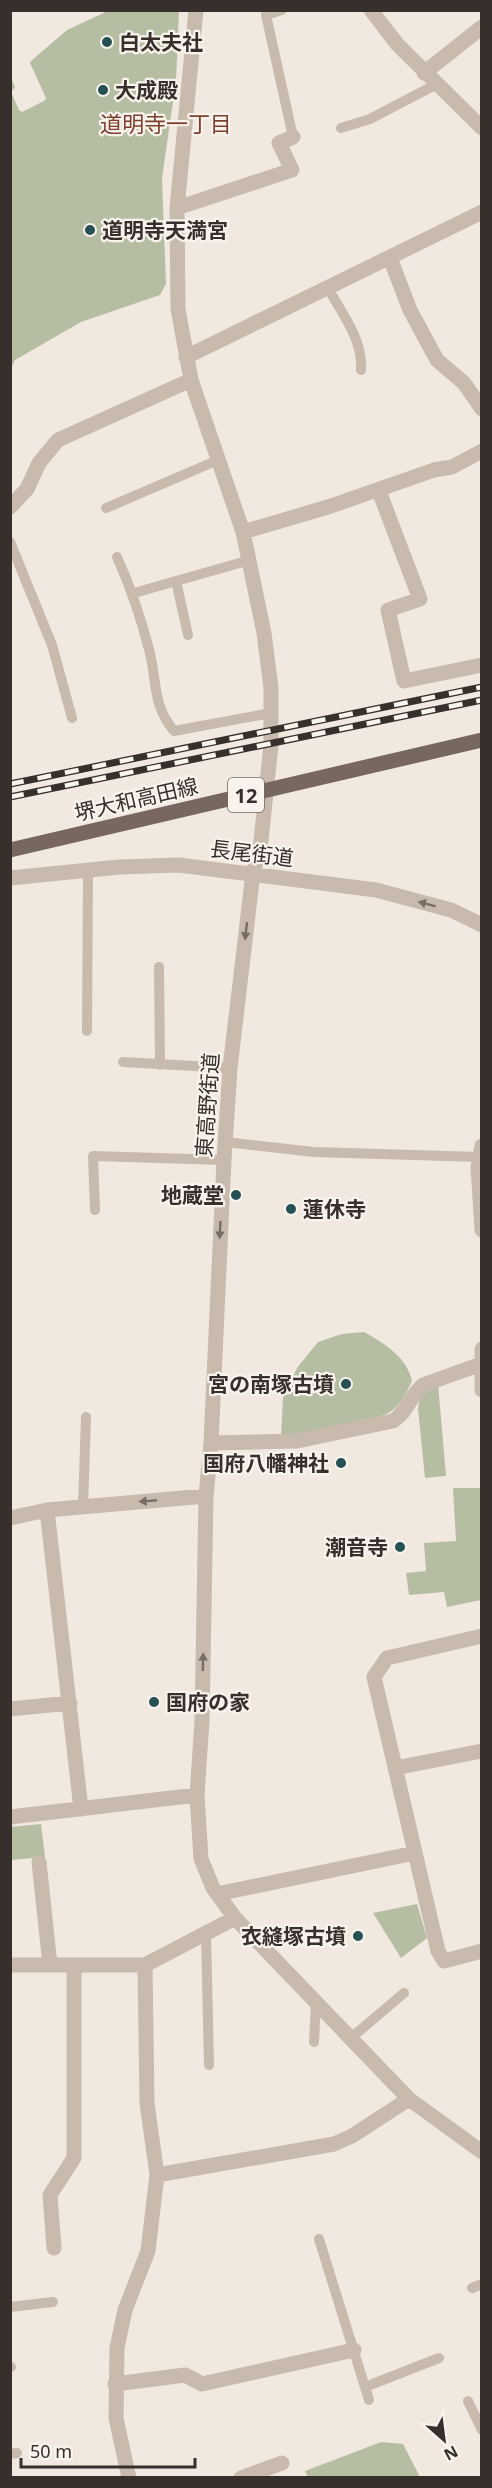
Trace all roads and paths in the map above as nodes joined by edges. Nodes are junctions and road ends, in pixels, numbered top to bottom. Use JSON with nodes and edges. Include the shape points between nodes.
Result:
{"nodes":[{"id":1,"x":196,"y":10,"type":"edge"},
{"id":2,"x":282,"y":10,"type":"edge"},
{"id":3,"x":371,"y":10,"type":"edge"},
{"id":4,"x":482,"y":27,"type":"edge"},
{"id":5,"x":424,"y":73,"type":"junction"},
{"id":6,"x":435,"y":85,"type":"junction"},
{"id":7,"x":341,"y":128,"type":"dead end"},
{"id":8,"x":482,"y":128,"type":"edge"},
{"id":9,"x":293,"y":137,"type":"joint"},
{"id":10,"x":177,"y":208,"type":"junction"},
{"id":11,"x":482,"y":212,"type":"edge"},
{"id":12,"x":390,"y":258,"type":"junction"},
{"id":13,"x":328,"y":288,"type":"junction"},
{"id":14,"x":186,"y":357,"type":"junction"},
{"id":15,"x":361,"y":370,"type":"dead end"},
{"id":16,"x":191,"y":380,"type":"junction"},
{"id":17,"x":482,"y":409,"type":"edge"},
{"id":18,"x":482,"y":452,"type":"edge"},
{"id":19,"x":218,"y":460,"type":"junction"},
{"id":20,"x":379,"y":491,"type":"junction"},
{"id":21,"x":10,"y":507,"type":"edge"},
{"id":22,"x":106,"y":507,"type":"dead end"},
{"id":23,"x":243,"y":532,"type":"junction"},
{"id":24,"x":10,"y":542,"type":"edge"},
{"id":25,"x":117,"y":557,"type":"dead end"},
{"id":26,"x":250,"y":560,"type":"junction"},
{"id":27,"x":176,"y":581,"type":"junction"},
{"id":28,"x":134,"y":593,"type":"junction"},
{"id":29,"x":188,"y":635,"type":"dead end"},
{"id":30,"x":482,"y":665,"type":"edge"},
{"id":31,"x":271,"y":712,"type":"junction"},
{"id":32,"x":72,"y":718,"type":"dead end"},
{"id":33,"x":482,"y":740,"type":"edge"},
{"id":34,"x":265,"y":790,"type":"junction"},
{"id":35,"x":10,"y":850,"type":"edge"},
{"id":36,"x":88,"y":870,"type":"junction"},
{"id":37,"x":253,"y":873,"type":"junction"},
{"id":38,"x":10,"y":878,"type":"edge"},
{"id":39,"x":482,"y":925,"type":"edge"},
{"id":40,"x":159,"y":968,"type":"dead end"},
{"id":41,"x":87,"y":1030,"type":"dead end"},
{"id":42,"x":123,"y":1062,"type":"dead end"},
{"id":43,"x":160,"y":1065,"type":"junction"},
{"id":44,"x":230,"y":1068,"type":"junction"},
{"id":45,"x":225,"y":1142,"type":"junction"},
{"id":46,"x":481,"y":1152,"type":"edge"},
{"id":47,"x":224,"y":1160,"type":"junction"},
{"id":48,"x":481,"y":1206,"type":"edge"},
{"id":49,"x":95,"y":1210,"type":"dead end"},
{"id":50,"x":482,"y":1230,"type":"edge"},
{"id":51,"x":481,"y":1356,"type":"edge"},
{"id":52,"x":482,"y":1389,"type":"edge"},
{"id":53,"x":86,"y":1417,"type":"dead end"},
{"id":54,"x":211,"y":1443,"type":"junction"},
{"id":55,"x":206,"y":1496,"type":"junction"},
{"id":56,"x":83,"y":1507,"type":"junction"},
{"id":57,"x":47,"y":1510,"type":"junction"},
{"id":58,"x":10,"y":1518,"type":"edge"},
{"id":59,"x":482,"y":1636,"type":"edge"},
{"id":60,"x":70,"y":1703,"type":"junction"},
{"id":61,"x":10,"y":1709,"type":"edge"},
{"id":62,"x":482,"y":1751,"type":"edge"},
{"id":63,"x":395,"y":1768,"type":"junction"},
{"id":64,"x":197,"y":1795,"type":"junction"},
{"id":65,"x":81,"y":1809,"type":"junction"},
{"id":66,"x":10,"y":1817,"type":"edge"},
{"id":67,"x":415,"y":1853,"type":"junction"},
{"id":68,"x":39,"y":1862,"type":"dead end"},
{"id":69,"x":217,"y":1894,"type":"junction"},
{"id":70,"x":235,"y":1918,"type":"junction"},
{"id":71,"x":206,"y":1933,"type":"junction"},
{"id":72,"x":482,"y":1951,"type":"edge"},
{"id":73,"x":10,"y":1965,"type":"edge"},
{"id":74,"x":50,"y":1965,"type":"junction"},
{"id":75,"x":74,"y":1965,"type":"junction"},
{"id":76,"x":145,"y":1965,"type":"junction"},
{"id":77,"x":404,"y":1993,"type":"dead end"},
{"id":78,"x":316,"y":2002,"type":"junction"},
{"id":79,"x":351,"y":2038,"type":"junction"},
{"id":80,"x":314,"y":2042,"type":"dead end"},
{"id":81,"x":209,"y":2066,"type":"dead end"},
{"id":82,"x":409,"y":2099,"type":"junction"},
{"id":83,"x":482,"y":2152,"type":"edge"},
{"id":84,"x":157,"y":2175,"type":"junction"},
{"id":85,"x":319,"y":2240,"type":"dead end"},
{"id":86,"x":54,"y":2248,"type":"dead end"},
{"id":87,"x":53,"y":2302,"type":"dead end"},
{"id":88,"x":10,"y":2307,"type":"edge"},
{"id":89,"x":354,"y":2350,"type":"junction"},
{"id":90,"x":438,"y":2358,"type":"dead end"},
{"id":91,"x":115,"y":2385,"type":"junction"},
{"id":92,"x":365,"y":2388,"type":"junction"},
{"id":93,"x":369,"y":2400,"type":"dead end"},
{"id":94,"x":468,"y":2401,"type":"dead end"},
{"id":95,"x":482,"y":2430,"type":"edge"},
{"id":96,"x":282,"y":2463,"type":"dead end"},
{"id":97,"x":129,"y":2478,"type":"edge"},
{"id":98,"x":241,"y":2478,"type":"edge"}],
"edges":[{"from":1,"to":10,"type":"street","name":"東高野街道"},
{"from":2,"to":9,"type":"lane","via":[[266,15]]},
{"from":3,"to":5,"type":"street"},
{"from":4,"to":5,"type":"street"},
{"from":5,"to":6,"type":"street"},
{"from":6,"to":7,"type":"lane","via":[[370,119]]},
{"from":6,"to":8,"type":"street"},
{"from":9,"to":10,"type":"street","via":[[279,143],[292,170]]},
{"from":10,"to":14,"type":"street","name":"東高野街道","via":[[178,309]]},
{"from":11,"to":12,"type":"street"},
{"from":12,"to":13,"type":"street"},
{"from":12,"to":17,"type":"street","via":[[410,310],[437,360],[464,383]]},
{"from":13,"to":14,"type":"street"},
{"from":13,"to":15,"type":"lane","via":[[358,342]]},
{"from":14,"to":16,"type":"street","name":"東高野街道"},
{"from":16,"to":19,"type":"street","name":"東高野街道"},
{"from":16,"to":21,"type":"street","via":[[58,440],[39,463],[27,489]]},
{"from":18,"to":20,"type":"street","via":[[452,467]]},
{"from":19,"to":22,"type":"lane"},
{"from":19,"to":23,"type":"street","name":"東高野街道"},
{"from":20,"to":23,"type":"street"},
{"from":20,"to":30,"type":"street","via":[[420,599],[388,610],[404,681]]},
{"from":23,"to":26,"type":"street","name":"東高野街道"},
{"from":24,"to":32,"type":"lane","via":[[52,645]]},
{"from":25,"to":28,"type":"lane"},
{"from":26,"to":27,"type":"lane"},
{"from":26,"to":31,"type":"street","name":"東高野街道","via":[[264,633]]},
{"from":27,"to":28,"type":"lane"},
{"from":27,"to":29,"type":"lane"},
{"from":28,"to":31,"type":"lane","via":[[162,717],[174,731]]},
{"from":31,"to":34,"type":"street","name":"東高野街道"},
{"from":33,"to":34,"type":"main road","name":"堺大和高田線","number":"12"},
{"from":34,"to":35,"type":"main road","name":"堺大和高田線","number":"12"},
{"from":34,"to":37,"type":"street","name":"東高野街道","via":[[260,850]]},
{"from":36,"to":37,"type":"street","name":"長尾街道","via":[[179,865]]},
{"from":36,"to":38,"type":"street","name":"長尾街道"},
{"from":36,"to":41,"type":"lane"},
{"from":39,"to":37,"type":"street","name":"長尾街道","one_way":true,"via":[[451,910],[376,890]]},
{"from":37,"to":44,"type":"street","name":"東高野街道","one_way":true},
{"from":40,"to":43,"type":"lane"},
{"from":42,"to":43,"type":"lane"},
{"from":43,"to":44,"type":"lane"},
{"from":44,"to":45,"type":"street","name":"東高野街道"},
{"from":45,"to":46,"type":"lane","via":[[314,1152]]},
{"from":45,"to":47,"type":"street","name":"東高野街道"},
{"from":46,"to":48,"type":"street"},
{"from":47,"to":49,"type":"lane","via":[[93,1156]]},
{"from":47,"to":54,"type":"street","name":"東高野街道","one_way":true},
{"from":48,"to":50,"type":"street"},
{"from":51,"to":52,"type":"street"},
{"from":51,"to":54,"type":"street","via":[[423,1384],[404,1414],[393,1421],[297,1441]]},
{"from":53,"to":56,"type":"lane"},
{"from":54,"to":55,"type":"street","name":"東高野街道"},
{"from":55,"to":56,"type":"street","one_way":true},
{"from":64,"to":55,"type":"street","name":"東高野街道","one_way":true},
{"from":56,"to":57,"type":"street"},
{"from":57,"to":58,"type":"street"},
{"from":57,"to":60,"type":"street"},
{"from":59,"to":63,"type":"street","via":[[387,1658],[375,1677]]},
{"from":60,"to":61,"type":"street"},
{"from":60,"to":65,"type":"street"},
{"from":62,"to":63,"type":"street"},
{"from":63,"to":67,"type":"street"},
{"from":64,"to":65,"type":"street"},
{"from":64,"to":69,"type":"street","name":"東高野街道","via":[[201,1859]]},
{"from":65,"to":66,"type":"street"},
{"from":67,"to":69,"type":"street"},
{"from":67,"to":72,"type":"street","via":[[438,1952],[444,1961]]},
{"from":68,"to":74,"type":"street"},
{"from":69,"to":70,"type":"street","name":"東高野街道"},
{"from":70,"to":71,"type":"street"},
{"from":70,"to":78,"type":"street","name":"東高野街道"},
{"from":71,"to":76,"type":"street"},
{"from":71,"to":81,"type":"lane"},
{"from":73,"to":74,"type":"street"},
{"from":74,"to":75,"type":"street"},
{"from":75,"to":76,"type":"street"},
{"from":75,"to":86,"type":"street","via":[[74,2158],[50,2194]]},
{"from":76,"to":84,"type":"street","via":[[147,2103]]},
{"from":77,"to":79,"type":"lane"},
{"from":78,"to":79,"type":"street","name":"東高野街道"},
{"from":78,"to":80,"type":"lane"},
{"from":79,"to":82,"type":"street","name":"東高野街道"},
{"from":82,"to":83,"type":"street","name":"東高野街道"},
{"from":82,"to":84,"type":"street","via":[[334,2144]]},
{"from":84,"to":91,"type":"street","via":[[148,2251],[124,2310]]},
{"from":85,"to":89,"type":"lane"},
{"from":87,"to":88,"type":"lane"},
{"from":89,"to":91,"type":"street","via":[[202,2384],[185,2375]]},
{"from":89,"to":92,"type":"lane"},
{"from":90,"to":92,"type":"lane"},
{"from":91,"to":97,"type":"street","via":[[116,2418]]},
{"from":92,"to":93,"type":"lane"},
{"from":94,"to":95,"type":"lane"},
{"from":96,"to":98,"type":"street"}]}
